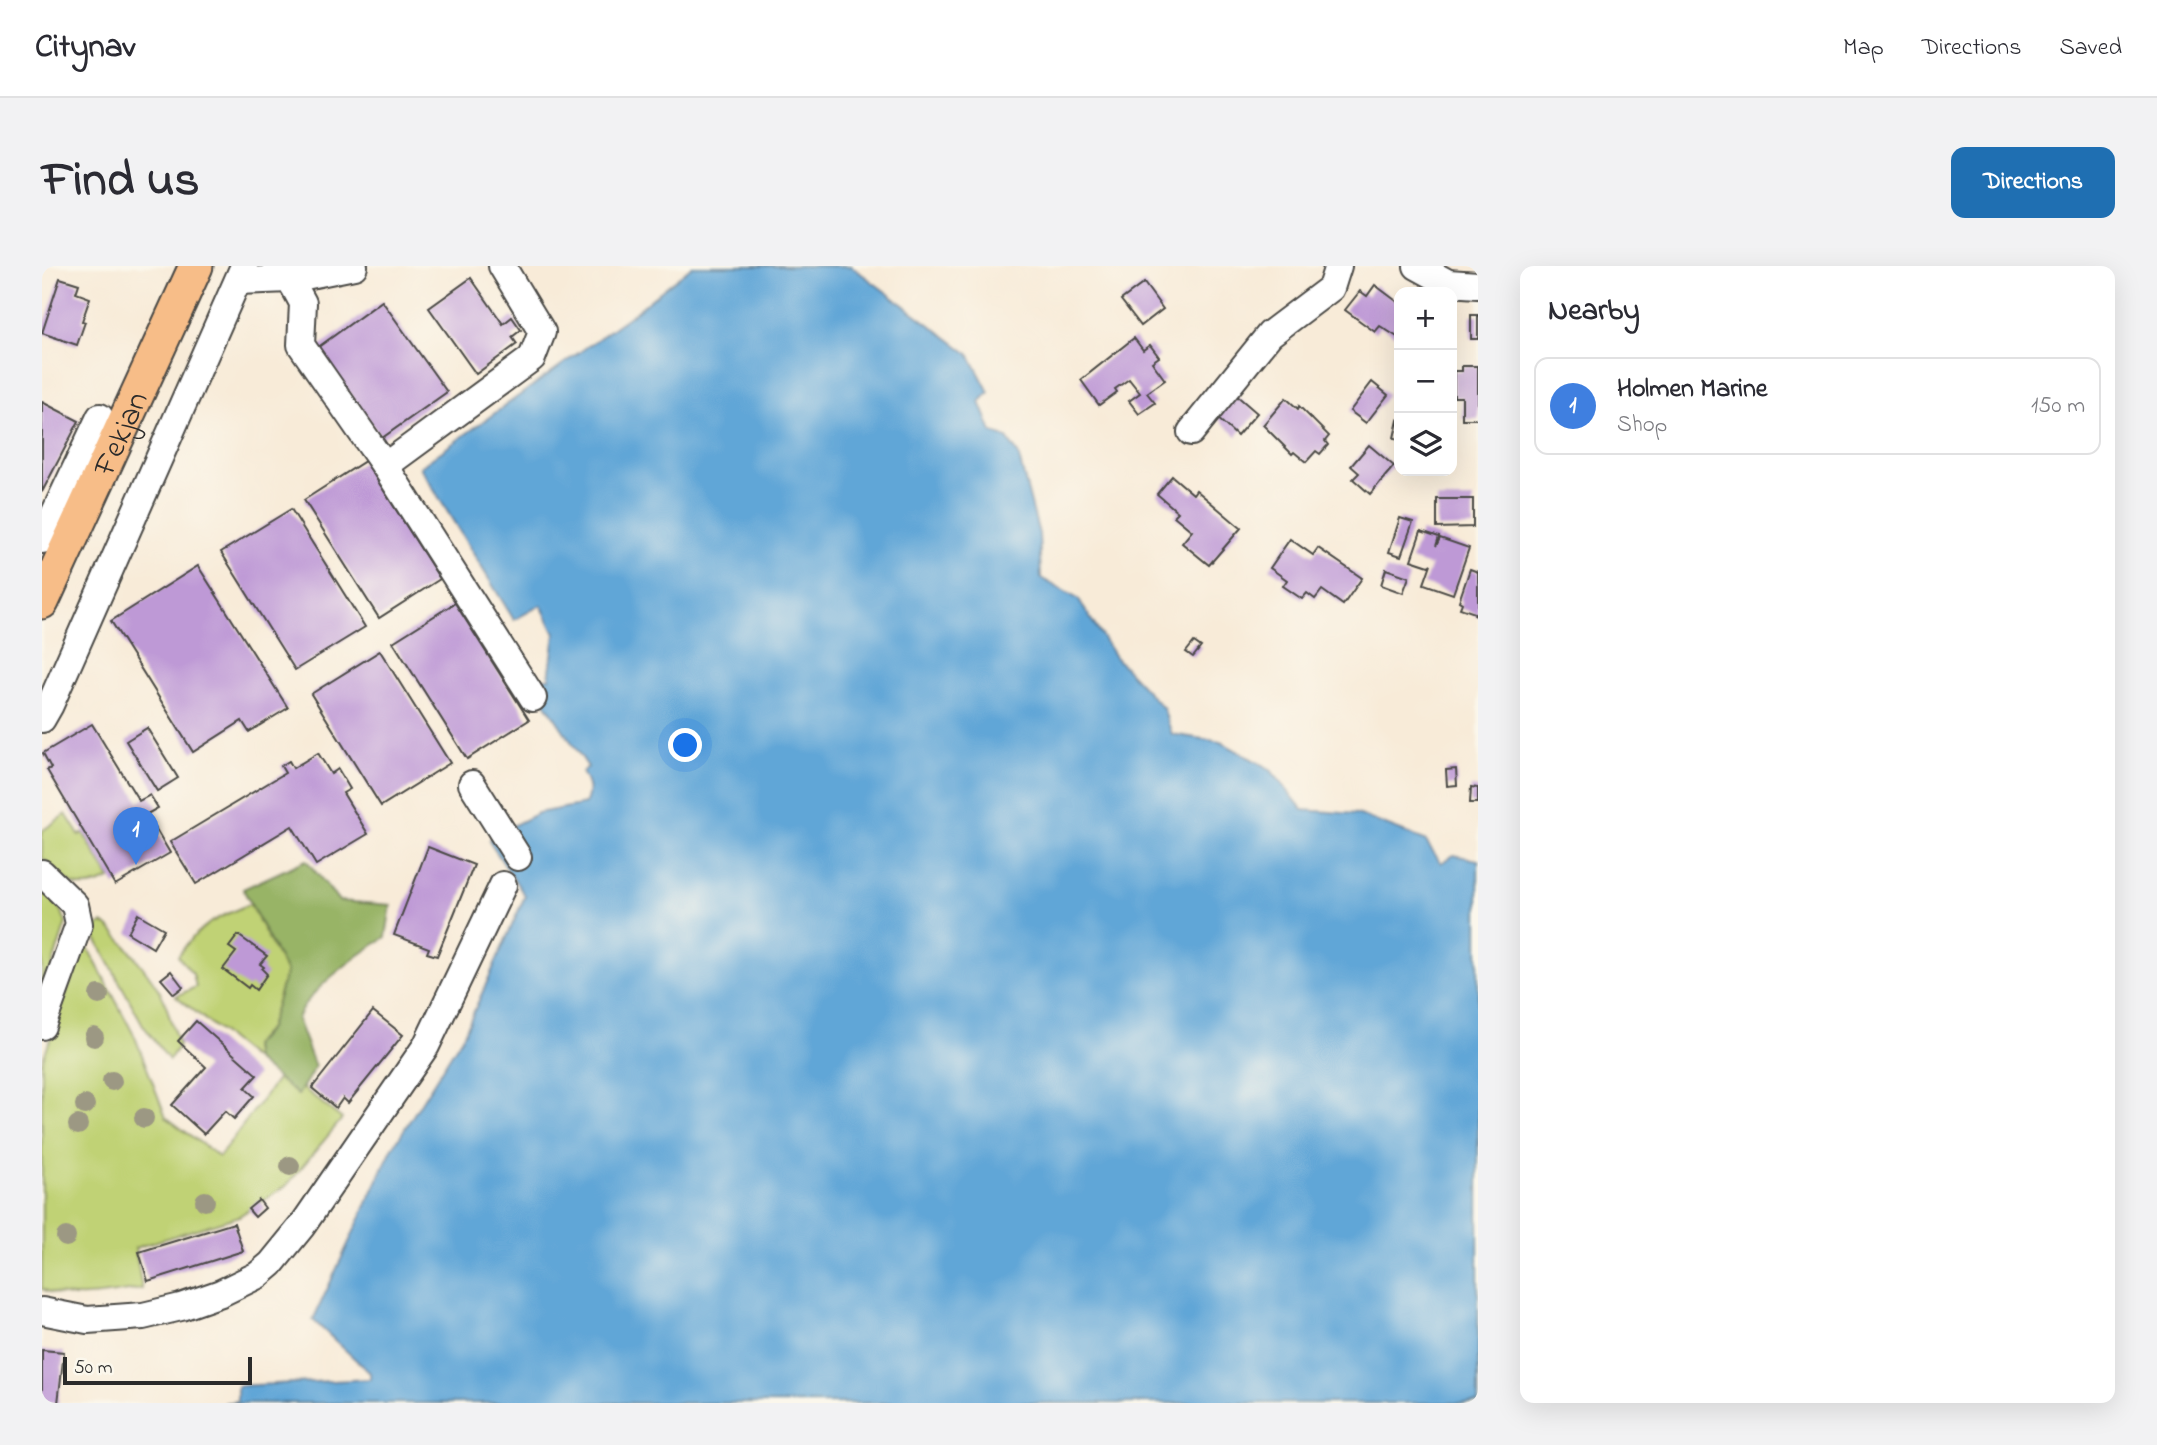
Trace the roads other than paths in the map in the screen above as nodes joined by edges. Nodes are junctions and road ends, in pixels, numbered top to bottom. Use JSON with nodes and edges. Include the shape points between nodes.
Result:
{"nodes":[{"id":1,"x":196,"y":266,"type":"edge"},
{"id":2,"x":354,"y":266,"type":"edge"},
{"id":3,"x":502,"y":266,"type":"edge"},
{"id":4,"x":1338,"y":266,"type":"edge"},
{"id":5,"x":1417,"y":266,"type":"edge"},
{"id":6,"x":241,"y":273,"type":"edge"},
{"id":7,"x":290,"y":279,"type":"junction"},
{"id":8,"x":1478,"y":285,"type":"edge"},
{"id":9,"x":100,"y":417,"type":"dead end"},
{"id":10,"x":1191,"y":432,"type":"dead end"},
{"id":11,"x":385,"y":466,"type":"junction"},
{"id":12,"x":42,"y":540,"type":"edge"},
{"id":13,"x":42,"y":602,"type":"edge"},
{"id":14,"x":533,"y":698,"type":"dead end"},
{"id":15,"x":42,"y":719,"type":"edge"},
{"id":16,"x":472,"y":784,"type":"dead end"},
{"id":17,"x":518,"y":857,"type":"dead end"},
{"id":18,"x":42,"y":873,"type":"edge"},
{"id":19,"x":503,"y":885,"type":"dead end"},
{"id":20,"x":42,"y":1026,"type":"edge"},
{"id":21,"x":42,"y":1311,"type":"edge"}],
"edges":[{"from":1,"to":13,"type":"main road","name":"Fekjan"},
{"from":2,"to":7,"type":"street"},
{"from":3,"to":11,"type":"street","via":[[542,331],[532,358]]},
{"from":4,"to":10,"type":"street","via":[[1331,288],[1270,334]]},
{"from":5,"to":8,"type":"street","via":[[1448,283]]},
{"from":6,"to":7,"type":"street"},
{"from":6,"to":15,"type":"street"},
{"from":7,"to":11,"type":"street","via":[[303,303],[301,345]]},
{"from":9,"to":12,"type":"street"},
{"from":11,"to":14,"type":"street"},
{"from":16,"to":17,"type":"street"},
{"from":18,"to":20,"type":"street","via":[[75,905],[79,923]]},
{"from":19,"to":21,"type":"street","via":[[426,1046],[271,1264],[222,1293],[143,1316],[87,1320]]}]}
